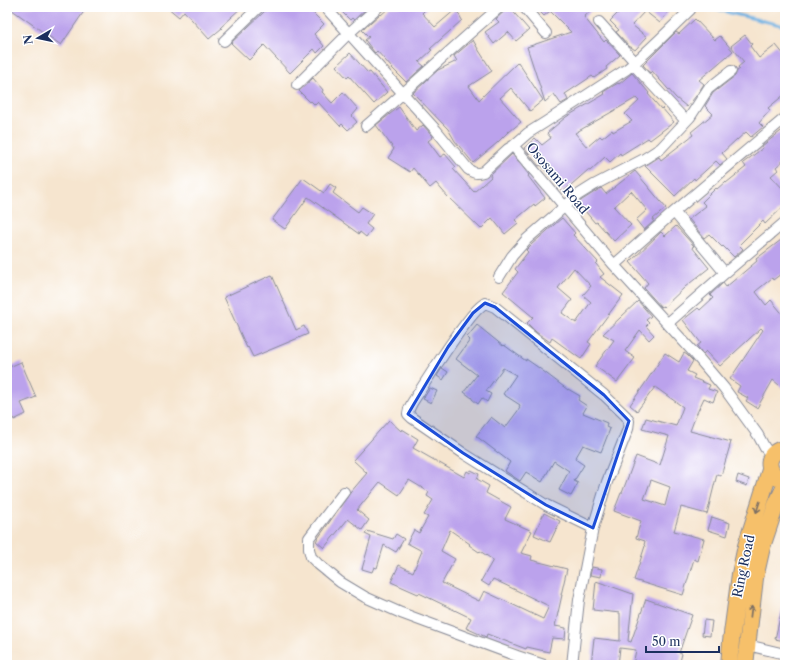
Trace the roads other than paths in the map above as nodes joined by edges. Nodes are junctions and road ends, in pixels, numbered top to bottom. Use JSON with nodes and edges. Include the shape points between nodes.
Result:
{"nodes":[{"id":1,"x":259,"y":7,"type":"edge"},
{"id":2,"x":325,"y":7,"type":"edge"},
{"id":3,"x":378,"y":7,"type":"edge"},
{"id":4,"x":500,"y":7,"type":"edge"},
{"id":5,"x":524,"y":7,"type":"edge"},
{"id":6,"x":690,"y":10,"type":"dead end"},
{"id":7,"x":599,"y":22,"type":"dead end"},
{"id":8,"x":349,"y":33,"type":"junction"},
{"id":9,"x":546,"y":33,"type":"dead end"},
{"id":10,"x":224,"y":41,"type":"dead end"},
{"id":11,"x":634,"y":63,"type":"junction"},
{"id":12,"x":731,"y":71,"type":"dead end"},
{"id":13,"x":297,"y":85,"type":"dead end"},
{"id":14,"x":403,"y":94,"type":"junction"},
{"id":15,"x":785,"y":118,"type":"edge"},
{"id":16,"x":686,"y":122,"type":"junction"},
{"id":17,"x":366,"y":126,"type":"dead end"},
{"id":18,"x":513,"y":146,"type":"junction"},
{"id":19,"x":564,"y":206,"type":"junction"},
{"id":20,"x":674,"y":212,"type":"junction"},
{"id":21,"x":785,"y":222,"type":"edge"},
{"id":22,"x":614,"y":264,"type":"junction"},
{"id":23,"x":725,"y":273,"type":"junction"},
{"id":24,"x":499,"y":277,"type":"dead end"},
{"id":25,"x":668,"y":323,"type":"junction"},
{"id":26,"x":779,"y":453,"type":"edge"},
{"id":27,"x":785,"y":479,"type":"edge"},
{"id":28,"x":785,"y":486,"type":"edge"},
{"id":29,"x":344,"y":492,"type":"dead end"},
{"id":30,"x":593,"y":528,"type":"junction"},
{"id":31,"x":748,"y":645,"type":"junction"},
{"id":32,"x":785,"y":654,"type":"edge"},
{"id":33,"x":544,"y":665,"type":"edge"},
{"id":34,"x":572,"y":665,"type":"edge"},
{"id":35,"x":729,"y":665,"type":"edge"},
{"id":36,"x":745,"y":665,"type":"edge"}],
"edges":[{"from":1,"to":10,"type":"street"},
{"from":2,"to":8,"type":"street","name":"Ososami Road"},
{"from":3,"to":8,"type":"street"},
{"from":4,"to":14,"type":"street"},
{"from":5,"to":9,"type":"street"},
{"from":6,"to":11,"type":"street"},
{"from":7,"to":11,"type":"street"},
{"from":8,"to":13,"type":"street"},
{"from":8,"to":14,"type":"street","name":"Ososami Road"},
{"from":11,"to":16,"type":"street"},
{"from":11,"to":18,"type":"street","via":[[528,133]]},
{"from":12,"to":16,"type":"street","via":[[708,89]]},
{"from":14,"to":17,"type":"street"},
{"from":14,"to":18,"type":"street","name":"Ososami Road","via":[[474,173],[483,172]]},
{"from":15,"to":20,"type":"street"},
{"from":16,"to":19,"type":"street","via":[[661,148],[594,185]]},
{"from":18,"to":19,"type":"street","name":"Ososami Road"},
{"from":19,"to":22,"type":"street","name":"Ososami Road"},
{"from":19,"to":24,"type":"street","via":[[527,239]]},
{"from":20,"to":22,"type":"street"},
{"from":20,"to":23,"type":"street"},
{"from":21,"to":23,"type":"street"},
{"from":22,"to":25,"type":"street","name":"Ososami Road"},
{"from":23,"to":25,"type":"street"},
{"from":25,"to":26,"type":"street","name":"Ososami Road","via":[[724,388],[758,435],[771,443]]},
{"from":26,"to":27,"type":"main road","via":[[773,475]]},
{"from":26,"to":35,"type":"main road","name":"Ring Road","one_way":true,"via":[[746,546]]},
{"from":31,"to":28,"type":"main road","name":"Ring Road","one_way":true,"via":[[762,547]]},
{"from":29,"to":33,"type":"street","via":[[309,538],[311,557],[318,564],[340,582],[365,597],[401,613]]},
{"from":30,"to":30,"type":"street","via":[[546,505],[463,453],[408,414],[412,403],[448,347],[473,313],[485,304],[495,307],[592,385],[629,421]]},
{"from":30,"to":34,"type":"street","via":[[579,600]]},
{"from":31,"to":32,"type":"street"},
{"from":31,"to":36,"type":"main road","name":"Ring Road"}]}
